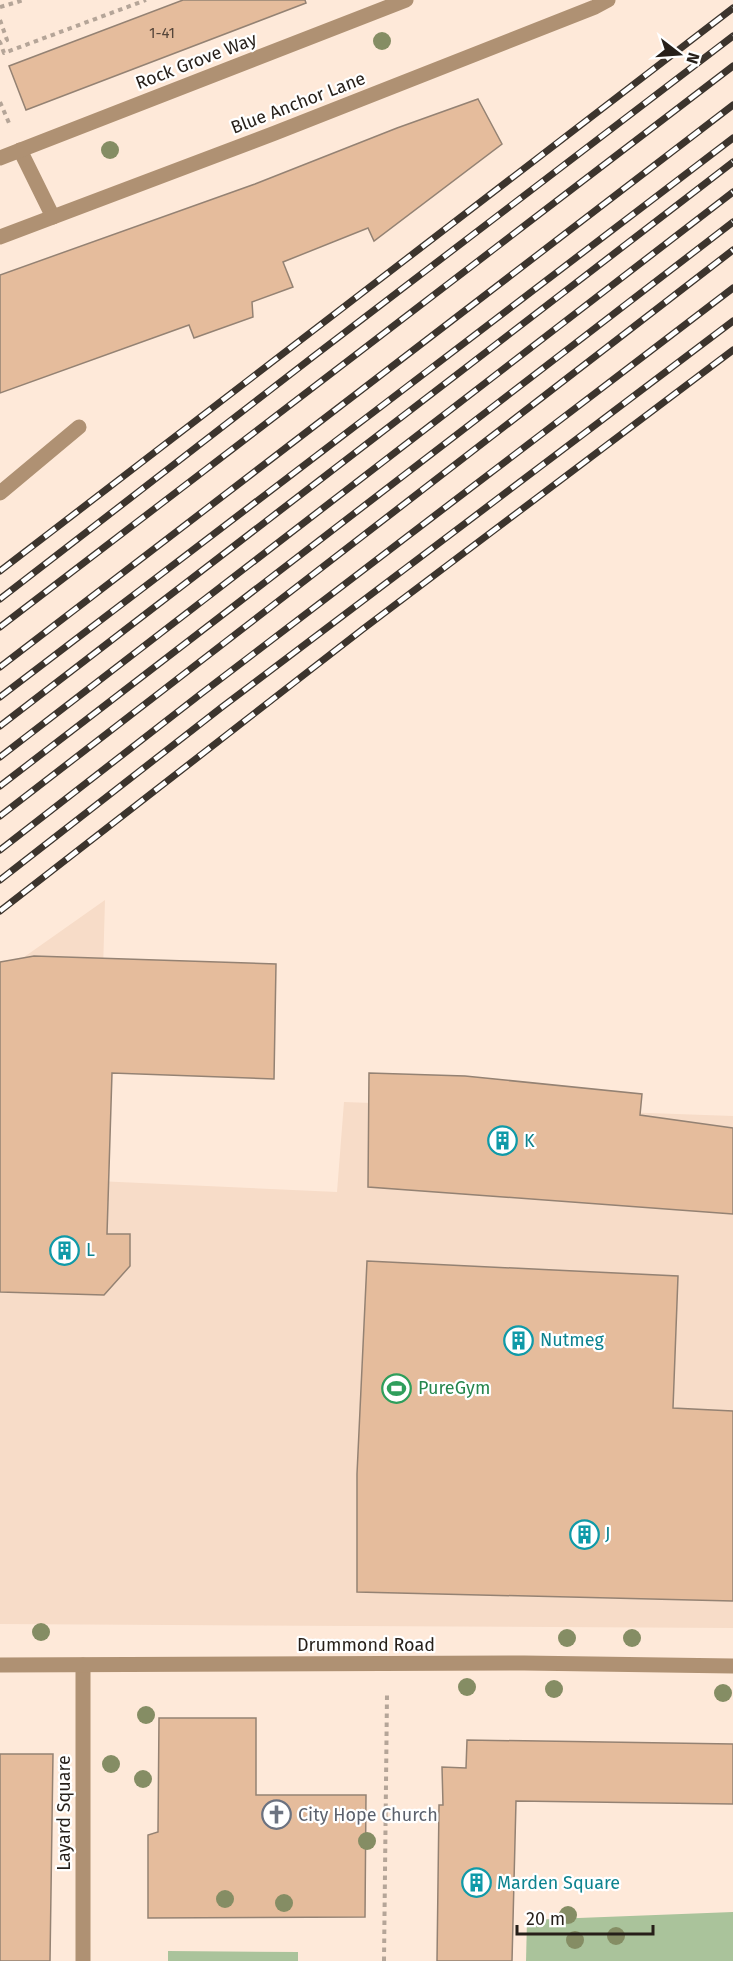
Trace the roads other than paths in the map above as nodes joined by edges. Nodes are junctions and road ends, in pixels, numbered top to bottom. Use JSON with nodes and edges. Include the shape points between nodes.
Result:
{"nodes":[{"id":1,"x":406,"y":0,"type":"edge"},
{"id":2,"x":608,"y":0,"type":"edge"},
{"id":3,"x":20,"y":150,"type":"junction"},
{"id":4,"x":0,"y":158,"type":"edge"},
{"id":5,"x":53,"y":218,"type":"junction"},
{"id":6,"x":0,"y":237,"type":"edge"},
{"id":7,"x":79,"y":427,"type":"dead end"},
{"id":8,"x":0,"y":493,"type":"edge"},
{"id":9,"x":0,"y":1665,"type":"edge"},
{"id":10,"x":83,"y":1665,"type":"junction"},
{"id":11,"x":733,"y":1666,"type":"edge"},
{"id":12,"x":83,"y":1961,"type":"edge"}],
"edges":[{"from":1,"to":3,"type":"street","name":"Rock Grove Way"},
{"from":2,"to":5,"type":"street","name":"Blue Anchor Lane"},
{"from":3,"to":4,"type":"street","name":"Rock Grove Way"},
{"from":3,"to":5,"type":"street"},
{"from":5,"to":6,"type":"street","name":"Blue Anchor Lane"},
{"from":7,"to":8,"type":"street"},
{"from":9,"to":10,"type":"street","name":"Drummond Road"},
{"from":10,"to":11,"type":"street","name":"Drummond Road"},
{"from":10,"to":12,"type":"street","name":"Layard Square"}]}
